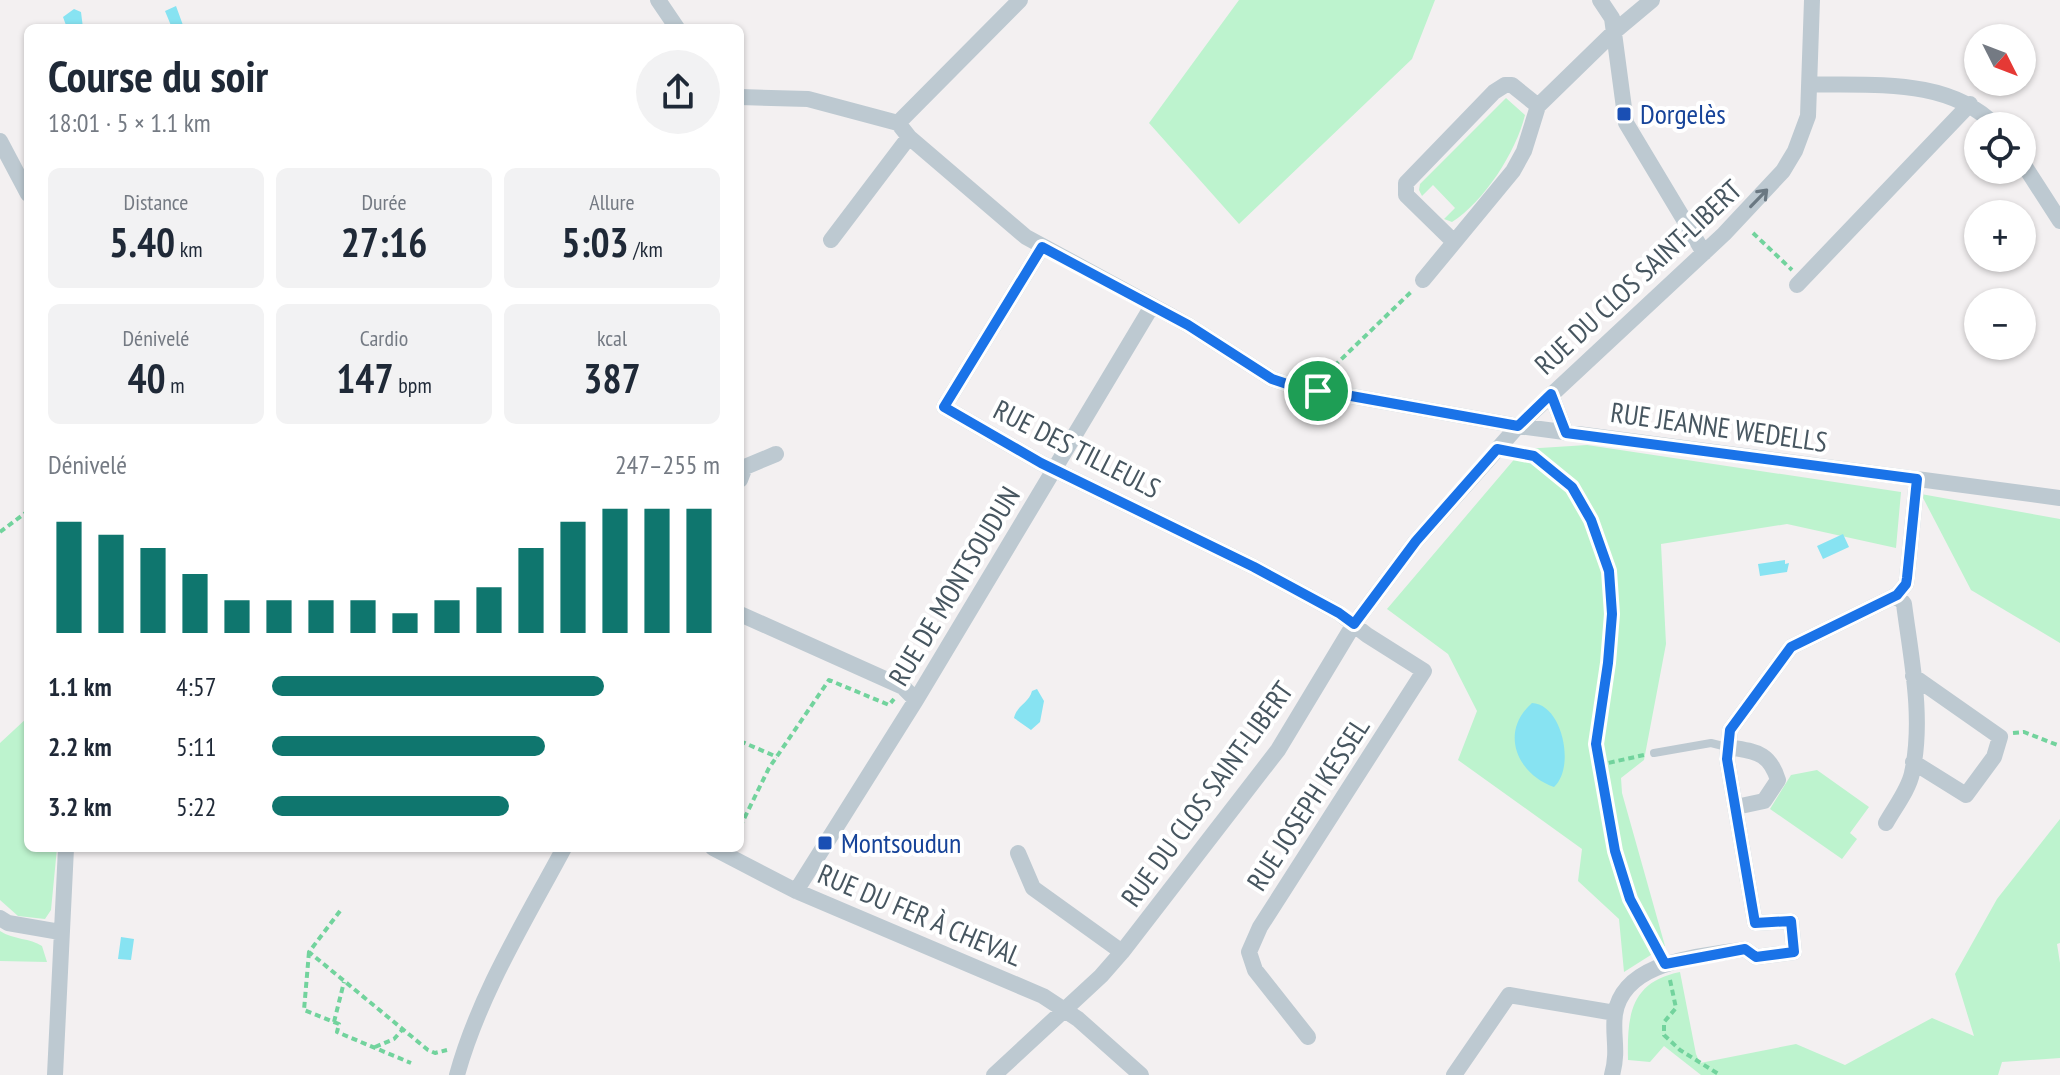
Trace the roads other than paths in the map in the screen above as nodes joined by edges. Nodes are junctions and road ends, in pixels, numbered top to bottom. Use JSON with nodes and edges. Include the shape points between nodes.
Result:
{"nodes":[{"id":1,"x":658,"y":0,"type":"edge"},
{"id":2,"x":1020,"y":0,"type":"edge"},
{"id":3,"x":1600,"y":0,"type":"edge"},
{"id":4,"x":1652,"y":0,"type":"edge"},
{"id":5,"x":1812,"y":0,"type":"edge"},
{"id":6,"x":674,"y":24,"type":"edge"},
{"id":7,"x":1615,"y":31,"type":"junction"},
{"id":8,"x":1810,"y":84,"type":"junction"},
{"id":9,"x":744,"y":97,"type":"edge"},
{"id":10,"x":1970,"y":104,"type":"junction"},
{"id":11,"x":1538,"y":106,"type":"junction"},
{"id":12,"x":1979,"y":112,"type":"edge"},
{"id":13,"x":898,"y":123,"type":"junction"},
{"id":14,"x":909,"y":137,"type":"junction"},
{"id":15,"x":0,"y":141,"type":"edge"},
{"id":16,"x":2036,"y":184,"type":"edge"},
{"id":17,"x":24,"y":186,"type":"edge"},
{"id":18,"x":2060,"y":221,"type":"edge"},
{"id":19,"x":831,"y":240,"type":"dead end"},
{"id":20,"x":1453,"y":241,"type":"junction"},
{"id":21,"x":1042,"y":247,"type":"junction"},
{"id":22,"x":1704,"y":253,"type":"junction"},
{"id":23,"x":1423,"y":280,"type":"road end"},
{"id":24,"x":1800,"y":282,"type":"road end"},
{"id":25,"x":1152,"y":306,"type":"junction"},
{"id":26,"x":1551,"y":394,"type":"junction"},
{"id":27,"x":1518,"y":426,"type":"junction"},
{"id":28,"x":1566,"y":433,"type":"junction"},
{"id":29,"x":776,"y":454,"type":"dead end"},
{"id":30,"x":744,"y":470,"type":"edge"},
{"id":31,"x":1055,"y":470,"type":"junction"},
{"id":32,"x":1917,"y":479,"type":"junction"},
{"id":33,"x":2060,"y":498,"type":"edge"},
{"id":34,"x":1897,"y":595,"type":"junction"},
{"id":35,"x":744,"y":616,"type":"edge"},
{"id":36,"x":1354,"y":624,"type":"junction"},
{"id":37,"x":1913,"y":676,"type":"junction"},
{"id":38,"x":916,"y":700,"type":"junction"},
{"id":39,"x":1728,"y":747,"type":"junction"},
{"id":40,"x":1654,"y":753,"type":"road end"},
{"id":41,"x":1913,"y":762,"type":"junction"},
{"id":42,"x":1736,"y":807,"type":"junction"},
{"id":43,"x":1886,"y":823,"type":"dead end"},
{"id":44,"x":66,"y":852,"type":"edge"},
{"id":45,"x":562,"y":852,"type":"edge"},
{"id":46,"x":721,"y":852,"type":"edge"},
{"id":47,"x":1018,"y":853,"type":"dead end"},
{"id":48,"x":796,"y":891,"type":"junction"},
{"id":49,"x":0,"y":918,"type":"edge"},
{"id":50,"x":1755,"y":923,"type":"junction"},
{"id":51,"x":60,"y":932,"type":"junction"},
{"id":52,"x":1745,"y":949,"type":"junction"},
{"id":53,"x":1122,"y":952,"type":"junction"},
{"id":54,"x":1065,"y":1009,"type":"junction"},
{"id":55,"x":1615,"y":1013,"type":"junction"},
{"id":56,"x":1308,"y":1037,"type":"dead end"},
{"id":57,"x":55,"y":1075,"type":"edge"},
{"id":58,"x":457,"y":1075,"type":"edge"},
{"id":59,"x":994,"y":1075,"type":"edge"},
{"id":60,"x":1141,"y":1075,"type":"edge"},
{"id":61,"x":1454,"y":1075,"type":"edge"},
{"id":62,"x":1612,"y":1075,"type":"edge"}],
"edges":[{"from":1,"to":6,"type":"street"},
{"from":2,"to":13,"type":"street"},
{"from":3,"to":7,"type":"street"},
{"from":4,"to":7,"type":"street"},
{"from":5,"to":8,"type":"street","name":"RUE DU CLOS SAINT-LIBERT"},
{"from":7,"to":11,"type":"street"},
{"from":7,"to":22,"type":"street","via":[[1626,123]]},
{"from":8,"to":10,"type":"street","via":[[1923,88]]},
{"from":22,"to":8,"type":"street","name":"RUE DU CLOS SAINT-LIBERT","one_way":true,"via":[[1783,171],[1808,116]]},
{"from":9,"to":13,"type":"street","via":[[808,99]]},
{"from":10,"to":12,"type":"street"},
{"from":10,"to":24,"type":"street"},
{"from":11,"to":20,"type":"street","via":[[1513,171]]},
{"from":11,"to":20,"type":"street","via":[[1505,85],[1406,183],[1406,195]]},
{"from":13,"to":14,"type":"street","name":"RUE JEANNE WEDELLS"},
{"from":14,"to":19,"type":"street"},
{"from":14,"to":21,"type":"street","name":"RUE JEANNE WEDELLS"},
{"from":15,"to":17,"type":"street"},
{"from":16,"to":18,"type":"street"},
{"from":20,"to":23,"type":"street"},
{"from":21,"to":25,"type":"street","name":"RUE JEANNE WEDELLS"},
{"from":21,"to":31,"type":"street","name":"RUE DES TILLEULS","via":[[944,407]]},
{"from":22,"to":26,"type":"street","name":"RUE DU CLOS SAINT-LIBERT"},
{"from":25,"to":27,"type":"street","name":"RUE JEANNE WEDELLS","via":[[1272,379]]},
{"from":25,"to":31,"type":"street","name":"RUE DE MONTSOUDUN"},
{"from":26,"to":27,"type":"street","name":"RUE DU CLOS SAINT-LIBERT"},
{"from":26,"to":28,"type":"street"},
{"from":27,"to":28,"type":"street","name":"RUE JEANNE WEDELLS"},
{"from":27,"to":36,"type":"street","name":"RUE DU CLOS SAINT-LIBERT","via":[[1416,541]]},
{"from":28,"to":32,"type":"street","name":"RUE JEANNE WEDELLS"},
{"from":29,"to":30,"type":"street"},
{"from":31,"to":36,"type":"street","name":"RUE DES TILLEULS","via":[[1254,567]]},
{"from":31,"to":38,"type":"street","name":"RUE DE MONTSOUDUN"},
{"from":32,"to":33,"type":"street","name":"RUE JEANNE WEDELLS"},
{"from":32,"to":34,"type":"street","via":[[1906,584]]},
{"from":34,"to":37,"type":"street","via":[[1904,604]]},
{"from":34,"to":39,"type":"street","via":[[1791,647],[1730,730]]},
{"from":35,"to":38,"type":"street","via":[[903,687]]},
{"from":36,"to":53,"type":"street","name":"RUE DU CLOS SAINT-LIBERT","via":[[1278,750]]},
{"from":36,"to":56,"type":"street","name":"RUE JOSEPH KESSEL","via":[[1424,671],[1249,952],[1255,970]]},
{"from":37,"to":41,"type":"street"},
{"from":37,"to":41,"type":"street","via":[[2000,737],[1994,757],[1966,795]]},
{"from":38,"to":48,"type":"street","name":"RUE DE MONTSOUDUN"},
{"from":39,"to":40,"type":"lane","via":[[1711,743]]},
{"from":39,"to":42,"type":"street"},
{"from":39,"to":42,"type":"street","via":[[1758,752],[1773,764],[1778,780],[1764,801]]},
{"from":41,"to":43,"type":"street","via":[[1912,775]]},
{"from":42,"to":50,"type":"street"},
{"from":44,"to":51,"type":"street"},
{"from":45,"to":58,"type":"street","via":[[490,989]]},
{"from":46,"to":48,"type":"street","name":"RUE DU FER À CHEVAL"},
{"from":47,"to":53,"type":"street","via":[[1033,888]]},
{"from":48,"to":54,"type":"street","name":"RUE DU FER À CHEVAL","via":[[990,971]]},
{"from":49,"to":51,"type":"street"},
{"from":50,"to":52,"type":"street"},
{"from":50,"to":52,"type":"street","via":[[1791,921],[1794,952],[1756,957]]},
{"from":51,"to":57,"type":"street"},
{"from":52,"to":55,"type":"street","via":[[1645,972],[1624,992]]},
{"from":53,"to":54,"type":"street","name":"RUE DU CLOS SAINT-LIBERT"},
{"from":54,"to":59,"type":"street","name":"RUE DU CLOS SAINT-LIBERT"},
{"from":54,"to":60,"type":"street","name":"RUE DU FER À CHEVAL"},
{"from":55,"to":61,"type":"street","via":[[1509,995]]},
{"from":55,"to":62,"type":"street","via":[[1617,1057]]}]}
